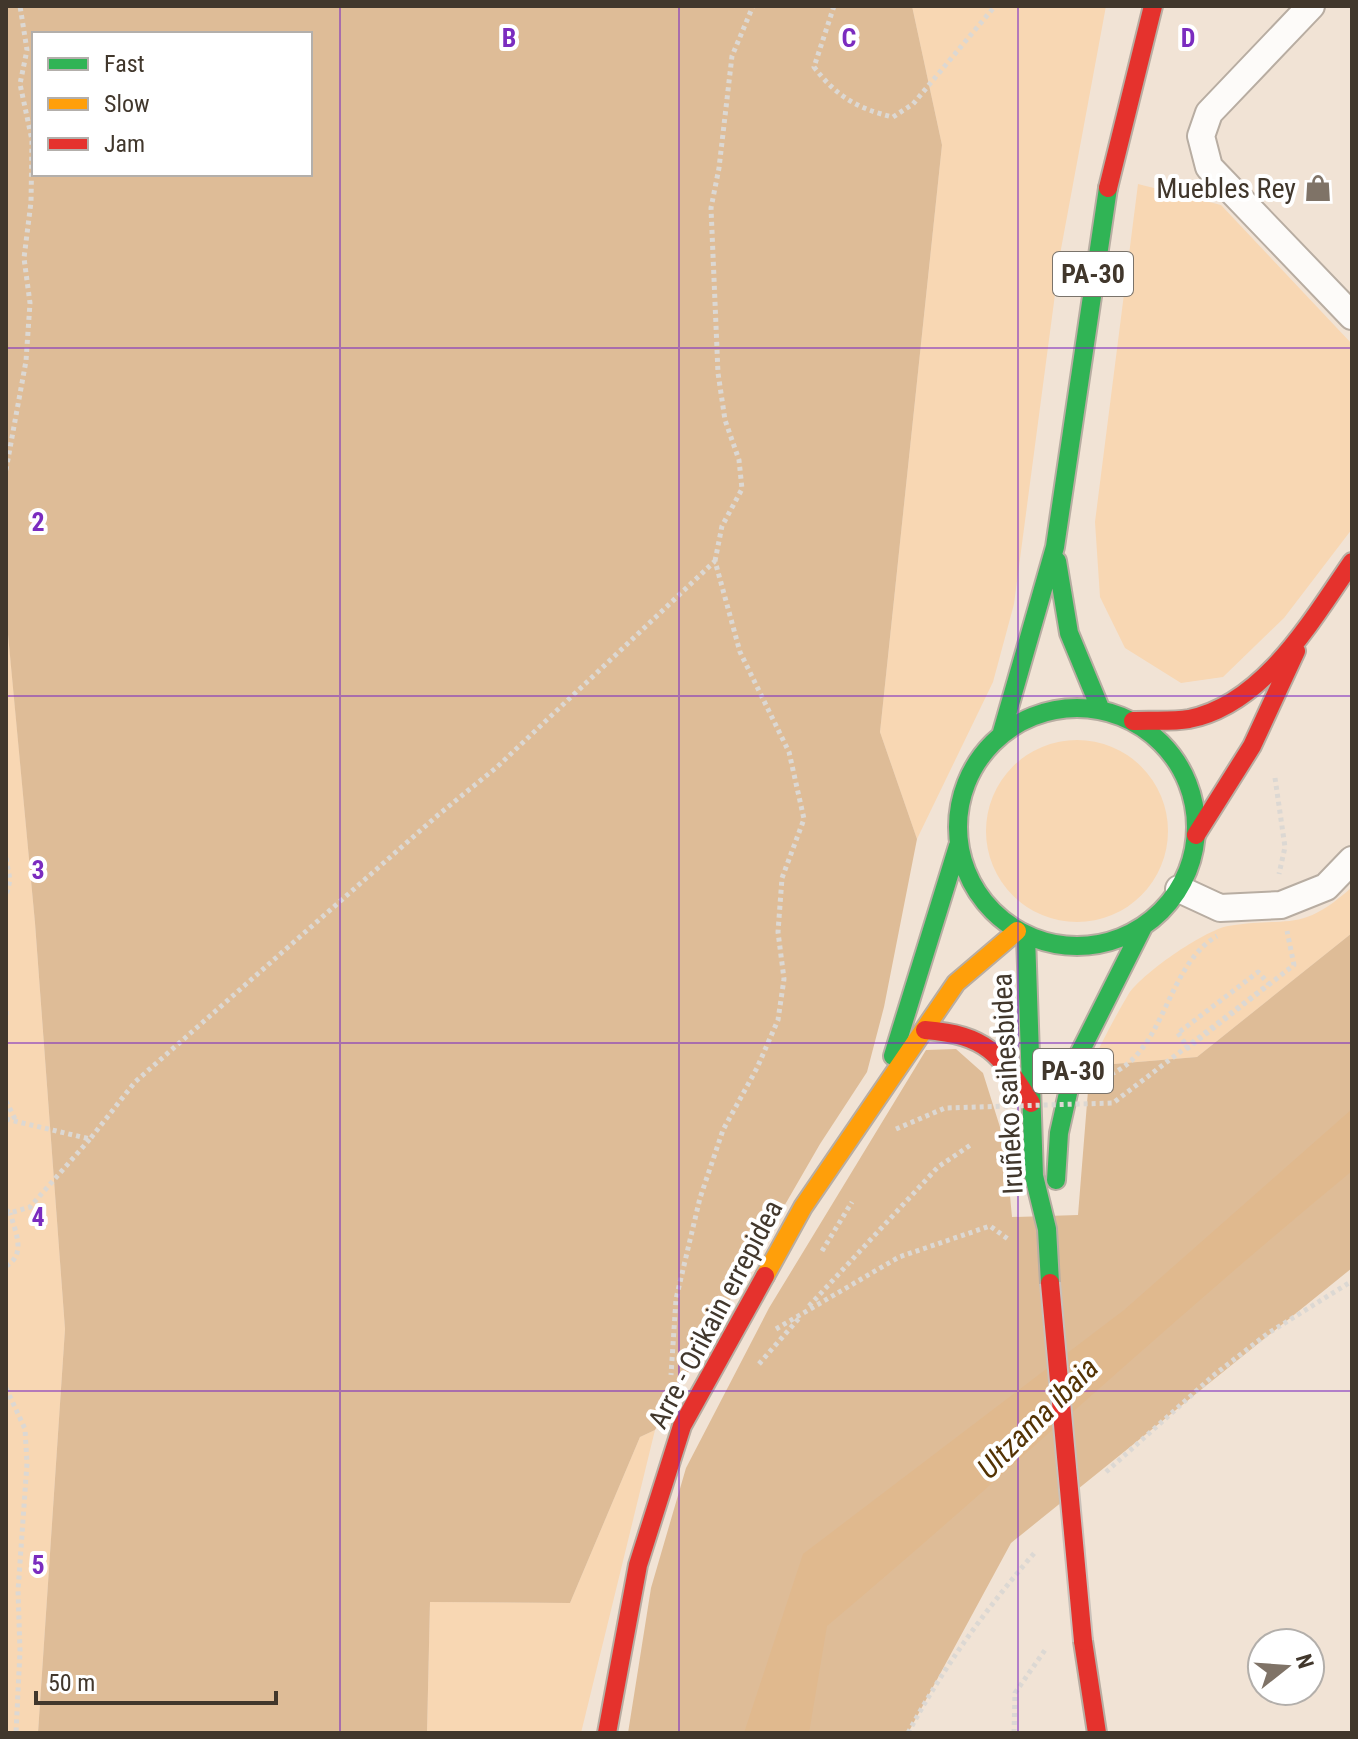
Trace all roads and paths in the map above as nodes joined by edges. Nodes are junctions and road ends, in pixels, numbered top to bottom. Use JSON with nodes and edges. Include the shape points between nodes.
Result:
{"nodes":[{"id":1,"x":20,"y":6,"type":"edge"},
{"id":2,"x":753,"y":6,"type":"edge"},
{"id":3,"x":834,"y":6,"type":"edge"},
{"id":4,"x":995,"y":6,"type":"edge"},
{"id":5,"x":1153,"y":6,"type":"edge"},
{"id":6,"x":1311,"y":6,"type":"edge"},
{"id":7,"x":1352,"y":316,"type":"edge"},
{"id":8,"x":6,"y":470,"type":"edge"},
{"id":9,"x":1055,"y":547,"type":"junction"},
{"id":10,"x":715,"y":561,"type":"junction"},
{"id":11,"x":1352,"y":562,"type":"edge"},
{"id":12,"x":1302,"y":633,"type":"junction"},
{"id":13,"x":1100,"y":708,"type":"junction"},
{"id":14,"x":1133,"y":721,"type":"junction"},
{"id":15,"x":1002,"y":732,"type":"junction"},
{"id":16,"x":1273,"y":769,"type":"dead end"},
{"id":17,"x":1196,"y":835,"type":"junction"},
{"id":18,"x":958,"y":846,"type":"junction"},
{"id":19,"x":6,"y":858,"type":"edge"},
{"id":20,"x":1352,"y":860,"type":"edge"},
{"id":21,"x":1278,"y":879,"type":"dead end"},
{"id":22,"x":1179,"y":889,"type":"junction"},
{"id":23,"x":6,"y":897,"type":"edge"},
{"id":24,"x":1143,"y":927,"type":"junction"},
{"id":25,"x":1273,"y":928,"type":"dead end"},
{"id":26,"x":1022,"y":934,"type":"junction"},
{"id":27,"x":1221,"y":934,"type":"dead end"},
{"id":28,"x":925,"y":1030,"type":"junction"},
{"id":29,"x":1107,"y":1076,"type":"dead end"},
{"id":30,"x":886,"y":1082,"type":"junction"},
{"id":31,"x":6,"y":1101,"type":"edge"},
{"id":32,"x":1031,"y":1103,"type":"junction"},
{"id":33,"x":6,"y":1119,"type":"edge"},
{"id":34,"x":16,"y":1122,"type":"junction"},
{"id":35,"x":896,"y":1129,"type":"dead end"},
{"id":36,"x":90,"y":1139,"type":"junction"},
{"id":37,"x":972,"y":1144,"type":"dead end"},
{"id":38,"x":8,"y":1212,"type":"edge"},
{"id":39,"x":1047,"y":1229,"type":"junction"},
{"id":40,"x":1013,"y":1244,"type":"dead end"},
{"id":41,"x":6,"y":1266,"type":"edge"},
{"id":42,"x":1352,"y":1281,"type":"edge"},
{"id":43,"x":806,"y":1310,"type":"junction"},
{"id":44,"x":756,"y":1367,"type":"dead end"},
{"id":45,"x":6,"y":1388,"type":"edge"},
{"id":46,"x":693,"y":1407,"type":"junction"},
{"id":47,"x":1099,"y":1480,"type":"dead end"},
{"id":48,"x":1041,"y":1546,"type":"dead end"},
{"id":49,"x":1047,"y":1647,"type":"dead end"},
{"id":50,"x":16,"y":1733,"type":"edge"},
{"id":51,"x":607,"y":1733,"type":"edge"},
{"id":52,"x":908,"y":1733,"type":"edge"},
{"id":53,"x":1014,"y":1733,"type":"edge"},
{"id":54,"x":1097,"y":1733,"type":"edge"}],
"edges":[{"from":1,"to":8,"type":"path","via":[[27,50],[20,84],[32,140],[24,258],[30,303],[26,361]]},
{"from":2,"to":10,"type":"path","via":[[732,56],[711,208],[718,373],[742,489],[722,526]]},
{"from":3,"to":4,"type":"path","via":[[814,67],[832,91],[864,110],[893,117],[913,104]]},
{"from":5,"to":9,"type":"main road","number":"PA-30","via":[[1104,204]]},
{"from":6,"to":7,"type":"street","via":[[1209,113],[1201,136],[1209,167]]},
{"from":9,"to":13,"type":"main road","number":"PA-30","via":[[1069,633]]},
{"from":9,"to":15,"type":"main road","number":"PA-30"},
{"from":10,"to":36,"type":"path","via":[[497,767],[135,1082]]},
{"from":10,"to":46,"type":"path","via":[[740,652],[789,752],[804,819],[782,878],[778,932],[784,979],[778,1020],[723,1130],[676,1299],[669,1363],[674,1399]]},
{"from":11,"to":12,"type":"main road"},
{"from":12,"to":14,"type":"main road","via":[[1255,686],[1225,704],[1192,719]]},
{"from":12,"to":17,"type":"main road","via":[[1277,702],[1232,785]]},
{"from":13,"to":14,"type":"main road","number":"PA-30"},
{"from":13,"to":15,"type":"main road","number":"PA-30","via":[[1049,710]]},
{"from":14,"to":17,"type":"main road","number":"PA-30","via":[[1169,750],[1190,790]]},
{"from":15,"to":18,"type":"main road","number":"PA-30","via":[[965,783]]},
{"from":16,"to":21,"type":"path","via":[[1285,847]]},
{"from":17,"to":22,"type":"main road","number":"PA-30"},
{"from":18,"to":26,"type":"main road","number":"PA-30","via":[[984,903]]},
{"from":18,"to":30,"type":"main road","name":"Arre - Orikain errepidea"},
{"from":19,"to":23,"type":"path"},
{"from":20,"to":22,"type":"street","via":[[1326,887],[1281,905],[1220,908]]},
{"from":22,"to":24,"type":"main road","number":"PA-30"},
{"from":24,"to":26,"type":"main road","number":"PA-30","via":[[1086,947],[1055,945]]},
{"from":24,"to":39,"type":"main road","name":"Iruñeko saihesbidea","number":"PA-30","via":[[1075,1062],[1059,1133]]},
{"from":25,"to":35,"type":"path","bridge":true,"via":[[1286,927],[1294,965],[1188,1048],[1178,1033],[1258,972],[1269,984],[1113,1103],[945,1108]]},
{"from":26,"to":28,"type":"main road","name":"Arre - Orikain errepidea","via":[[956,983]]},
{"from":26,"to":32,"type":"main road","name":"Iruñeko saihesbidea","number":"PA-30","via":[[1031,1016]]},
{"from":27,"to":29,"type":"path","via":[[1194,956],[1134,1061]]},
{"from":28,"to":30,"type":"main road","name":"Arre - Orikain errepidea"},
{"from":28,"to":32,"type":"main road","via":[[963,1031],[995,1047]]},
{"from":30,"to":46,"type":"main road","name":"Arre - Orikain errepidea","via":[[803,1207]]},
{"from":31,"to":34,"type":"path"},
{"from":32,"to":39,"type":"main road","name":"Iruñeko saihesbidea","number":"PA-30","via":[[1034,1176]]},
{"from":33,"to":34,"type":"path"},
{"from":34,"to":36,"type":"path"},
{"from":36,"to":38,"type":"path","via":[[30,1207]]},
{"from":37,"to":43,"type":"path","via":[[938,1167]]},
{"from":38,"to":41,"type":"path","via":[[20,1246]]},
{"from":39,"to":54,"type":"main road","name":"Iruñeko saihesbidea","number":"PA-30","bridge":true,"via":[[1083,1641]]},
{"from":40,"to":43,"type":"path","via":[[990,1226],[899,1257]]},
{"from":42,"to":47,"type":"path","via":[[1267,1334],[1214,1375]]},
{"from":43,"to":44,"type":"path"},
{"from":45,"to":50,"type":"path","via":[[25,1429],[27,1463]]},
{"from":46,"to":51,"type":"main road","name":"Arre - Orikain errepidea","via":[[682,1426],[638,1565]]},
{"from":48,"to":52,"type":"path","via":[[941,1672]]},
{"from":49,"to":53,"type":"path","via":[[1015,1693]]}]}
